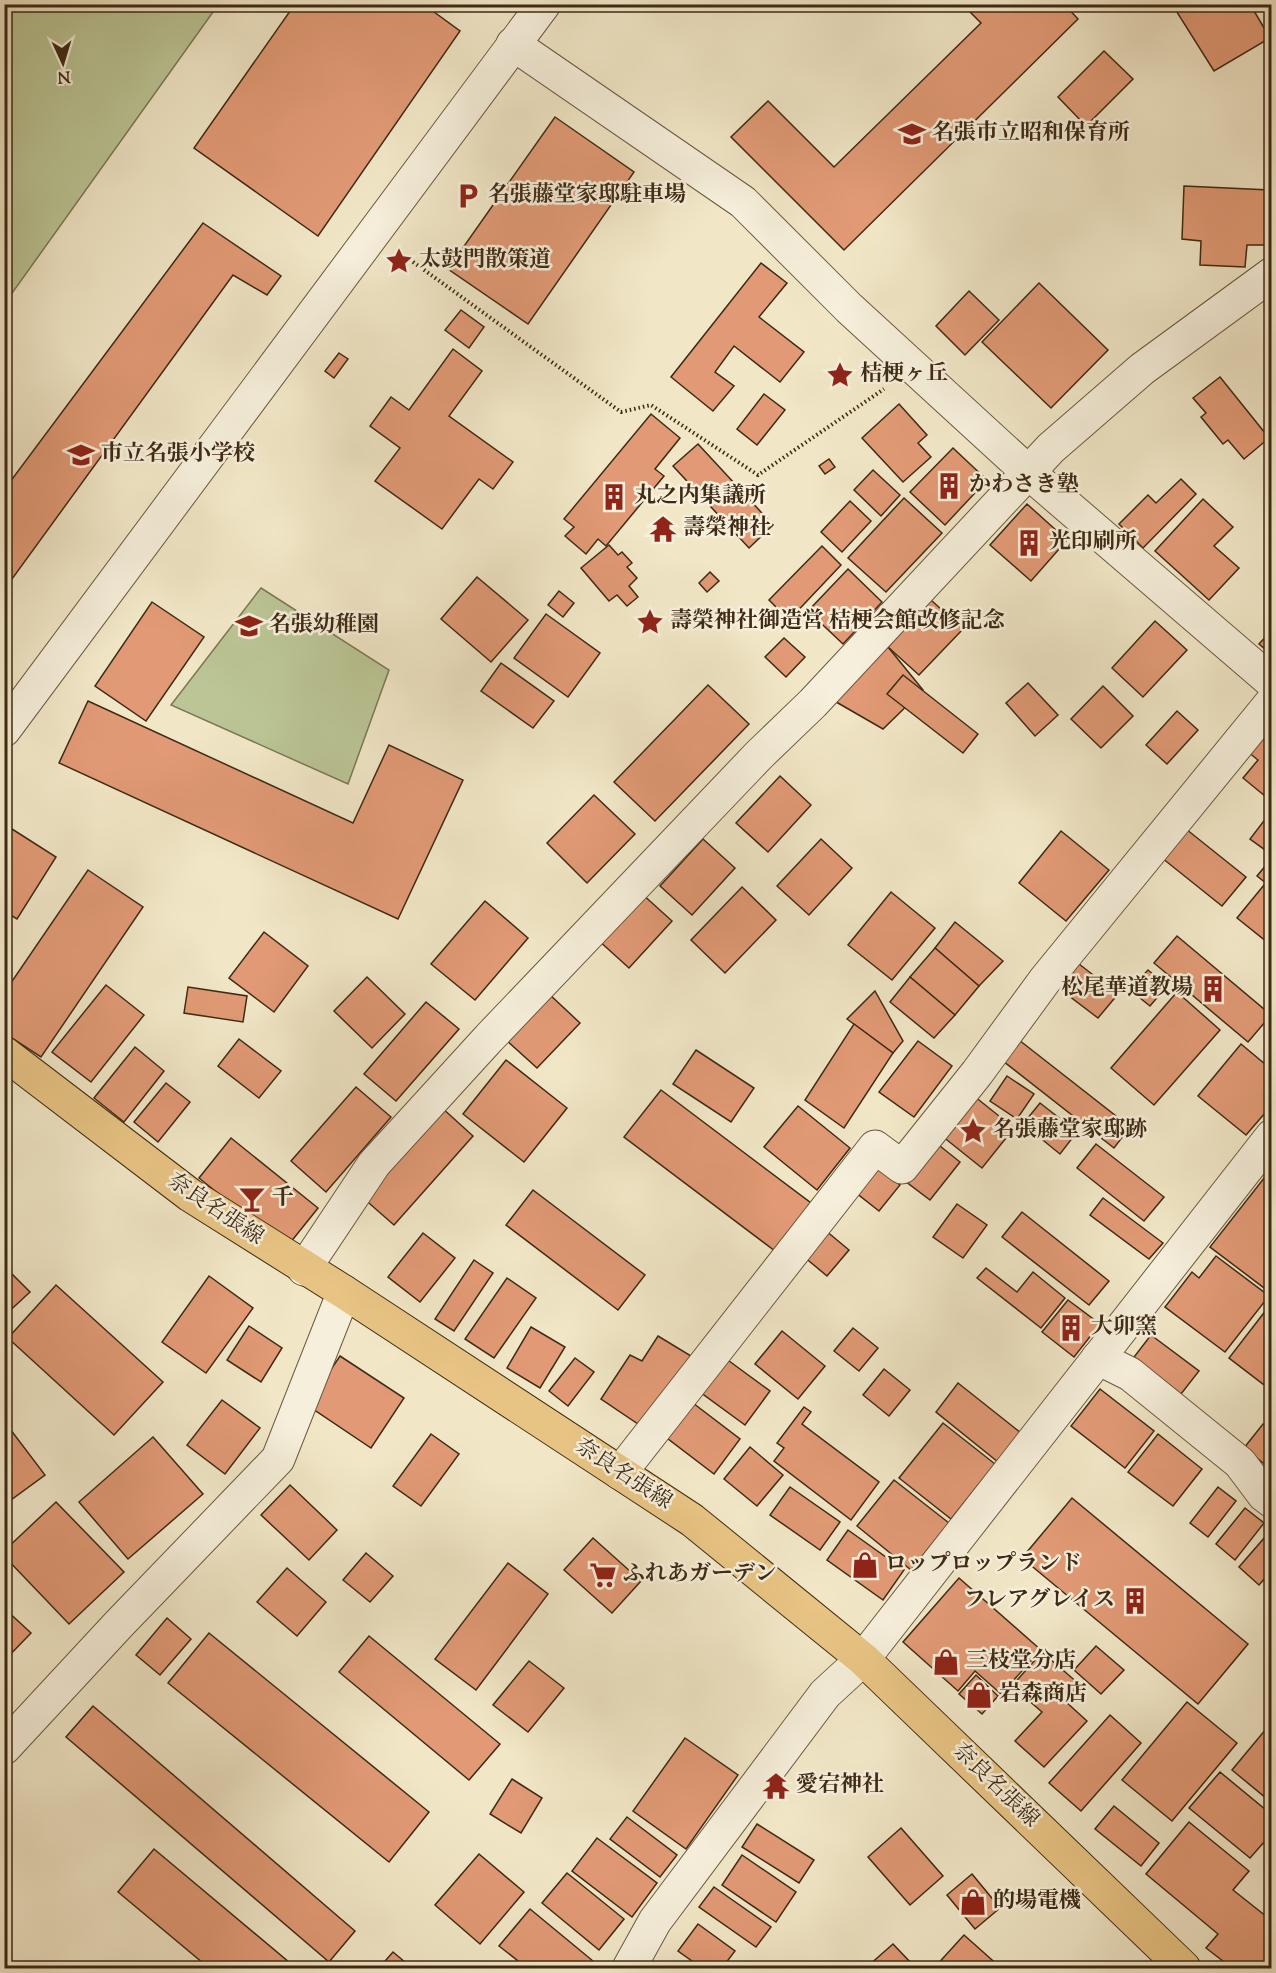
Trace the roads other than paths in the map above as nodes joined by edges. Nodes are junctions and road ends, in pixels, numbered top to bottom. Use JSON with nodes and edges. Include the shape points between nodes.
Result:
{"nodes":[{"id":1,"x":544,"y":4,"type":"edge"},
{"id":2,"x":513,"y":44,"type":"junction"},
{"id":3,"x":1272,"y":274,"type":"edge"},
{"id":4,"x":1029,"y":473,"type":"junction"},
{"id":5,"x":1272,"y":682,"type":"edge"},
{"id":6,"x":1272,"y":702,"type":"edge"},
{"id":7,"x":4,"y":730,"type":"edge"},
{"id":8,"x":4,"y":1053,"type":"edge"},
{"id":9,"x":1272,"y":1136,"type":"edge"},
{"id":10,"x":304,"y":1269,"type":"junction"},
{"id":11,"x":344,"y":1293,"type":"junction"},
{"id":12,"x":1098,"y":1359,"type":"junction"},
{"id":13,"x":620,"y":1473,"type":"junction"},
{"id":14,"x":1272,"y":1501,"type":"edge"},
{"id":15,"x":863,"y":1659,"type":"junction"},
{"id":16,"x":4,"y":1748,"type":"edge"},
{"id":17,"x":629,"y":1968,"type":"edge"},
{"id":18,"x":1184,"y":1968,"type":"edge"}],
"edges":[{"from":1,"to":2,"type":"street"},
{"from":2,"to":4,"type":"street","via":[[743,202],[849,308]]},
{"from":2,"to":7,"type":"street"},
{"from":3,"to":4,"type":"street","via":[[1142,369]]},
{"from":4,"to":5,"type":"street"},
{"from":4,"to":10,"type":"street","via":[[813,704],[759,755],[489,1038],[374,1164]]},
{"from":6,"to":13,"type":"street","via":[[1052,971],[902,1167],[875,1147]]},
{"from":8,"to":10,"type":"main road","name":"奈良名張線","via":[[189,1195]]},
{"from":9,"to":12,"type":"street"},
{"from":10,"to":11,"type":"main road","name":"奈良名張線"},
{"from":11,"to":13,"type":"main road","name":"奈良名張線"},
{"from":11,"to":16,"type":"street","via":[[278,1459]]},
{"from":12,"to":14,"type":"street","via":[[1130,1374],[1240,1462]]},
{"from":12,"to":15,"type":"street"},
{"from":13,"to":15,"type":"main road","name":"奈良名張線","via":[[692,1520]]},
{"from":15,"to":17,"type":"street","via":[[818,1704],[655,1921]]},
{"from":15,"to":18,"type":"main road","name":"奈良名張線"}]}
